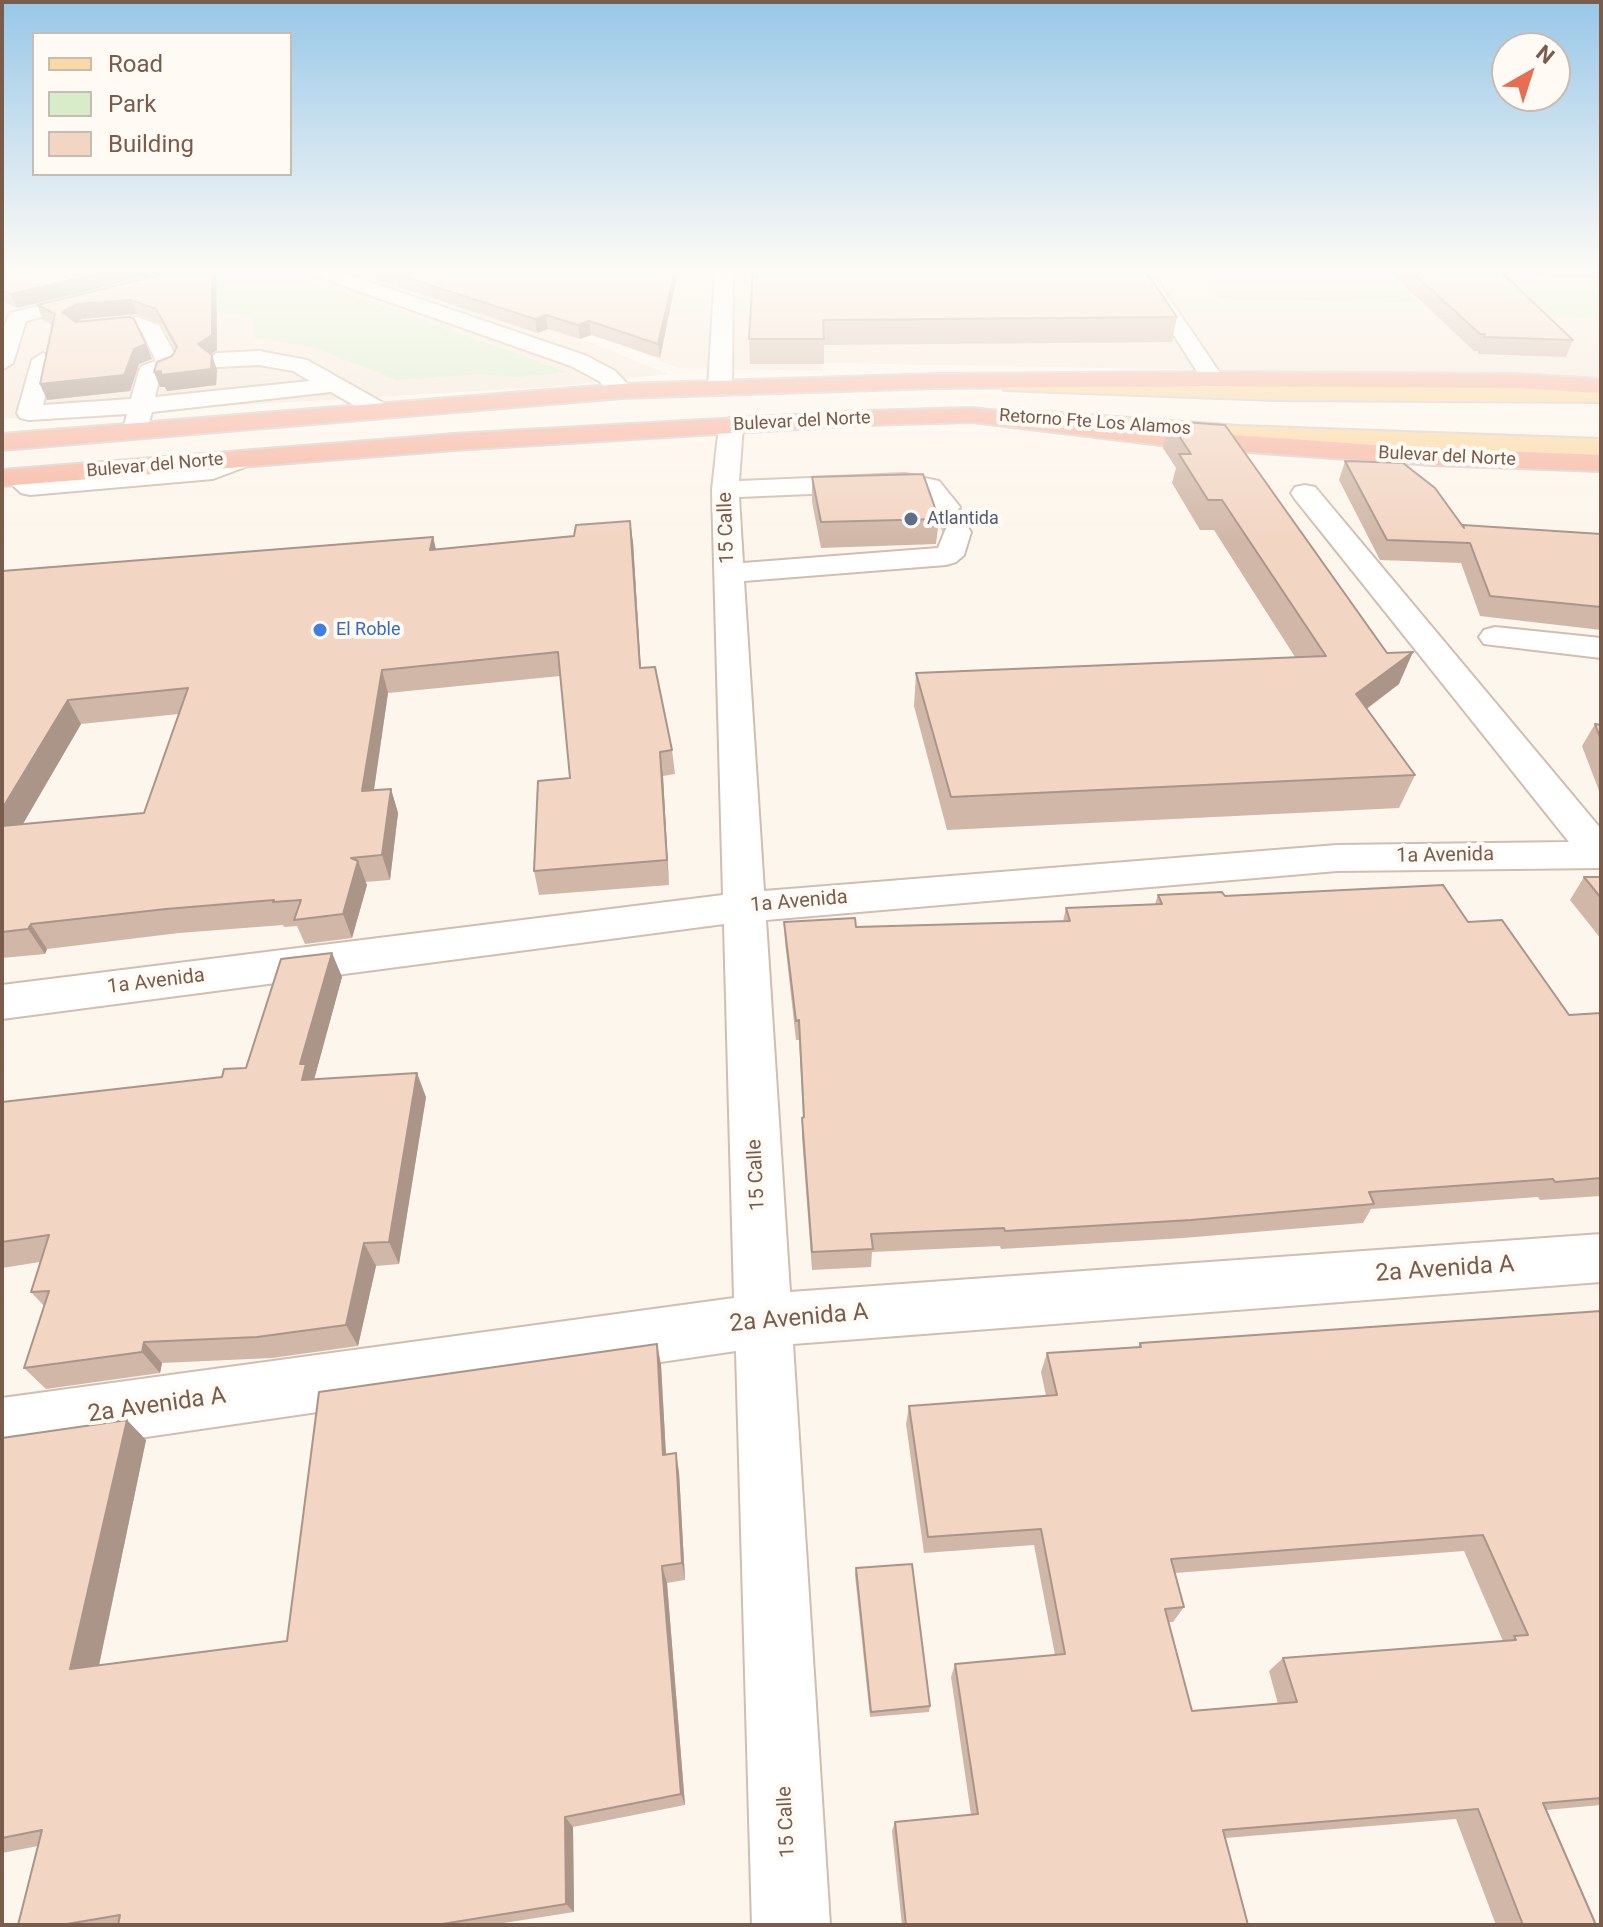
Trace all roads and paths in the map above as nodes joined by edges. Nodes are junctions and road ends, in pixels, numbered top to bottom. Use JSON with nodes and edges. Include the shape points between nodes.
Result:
{"nodes":[{"id":1,"x":43,"y":360,"type":"edge"},
{"id":2,"x":167,"y":360,"type":"edge"},
{"id":3,"x":270,"y":360,"type":"edge"},
{"id":4,"x":576,"y":360,"type":"edge"},
{"id":5,"x":725,"y":360,"type":"edge"},
{"id":6,"x":1200,"y":360,"type":"edge"},
{"id":7,"x":1213,"y":379,"type":"junction"},
{"id":8,"x":937,"y":381,"type":"junction"},
{"id":9,"x":335,"y":385,"type":"junction"},
{"id":10,"x":1601,"y":386,"type":"edge"},
{"id":11,"x":622,"y":391,"type":"junction"},
{"id":12,"x":1601,"y":395,"type":"edge"},
{"id":13,"x":725,"y":407,"type":"junction"},
{"id":14,"x":379,"y":410,"type":"junction"},
{"id":15,"x":972,"y":415,"type":"junction"},
{"id":16,"x":138,"y":418,"type":"junction"},
{"id":17,"x":2,"y":444,"type":"edge"},
{"id":18,"x":1601,"y":447,"type":"edge"},
{"id":19,"x":244,"y":459,"type":"joint"},
{"id":20,"x":1601,"y":463,"type":"edge"},
{"id":21,"x":10,"y":477,"type":"edge"},
{"id":22,"x":725,"y":490,"type":"junction"},
{"id":23,"x":1305,"y":493,"type":"dead end"},
{"id":24,"x":729,"y":573,"type":"junction"},
{"id":25,"x":1495,"y":637,"type":"dead end"},
{"id":26,"x":1601,"y":648,"type":"edge"},
{"id":27,"x":1600,"y":854,"type":"edge"},
{"id":28,"x":746,"y":907,"type":"junction"},
{"id":29,"x":2,"y":1002,"type":"edge"},
{"id":30,"x":1601,"y":1258,"type":"edge"},
{"id":31,"x":764,"y":1320,"type":"junction"},
{"id":32,"x":2,"y":1428,"type":"edge"},
{"id":33,"x":791,"y":1925,"type":"edge"}],
"edges":[{"from":1,"to":16,"type":"street","via":[[29,413]]},
{"from":2,"to":16,"type":"street","via":[[169,364],[150,371]]},
{"from":3,"to":9,"type":"street","via":[[299,365]]},
{"from":4,"to":11,"type":"street","via":[[607,376]]},
{"from":5,"to":13,"type":"street","name":"15 Calle"},
{"from":6,"to":7,"type":"street"},
{"from":7,"to":8,"type":"highway","name":"Bulevar del Norte"},
{"from":7,"to":10,"type":"highway","name":"Bulevar del Norte"},
{"from":8,"to":12,"type":"main road","name":"Retorno Fte Los Alamos","via":[[1275,393]]},
{"from":8,"to":13,"type":"highway","name":"Bulevar del Norte"},
{"from":9,"to":14,"type":"street"},
{"from":9,"to":16,"type":"street"},
{"from":11,"to":13,"type":"highway","name":"Bulevar del Norte"},
{"from":11,"to":14,"type":"highway","name":"Bulevar del Norte"},
{"from":13,"to":15,"type":"highway","name":"Bulevar del Norte"},
{"from":13,"to":19,"type":"highway","name":"Bulevar del Norte"},
{"from":13,"to":22,"type":"street","name":"15 Calle"},
{"from":14,"to":16,"type":"highway","name":"Bulevar del Norte"},
{"from":15,"to":18,"type":"main road","name":"Retorno Fte Los Alamos","via":[[1239,433]]},
{"from":15,"to":20,"type":"highway","name":"Bulevar del Norte","via":[[1177,439]]},
{"from":16,"to":17,"type":"highway","name":"Bulevar del Norte"},
{"from":19,"to":21,"type":"street","via":[[213,471],[30,487]]},
{"from":22,"to":24,"type":"street","name":"15 Calle"},
{"from":22,"to":24,"type":"street","via":[[905,482],[930,487],[952,519],[954,549],[946,556]]},
{"from":23,"to":27,"type":"street"},
{"from":24,"to":28,"type":"street","name":"15 Calle"},
{"from":25,"to":26,"type":"street"},
{"from":27,"to":28,"type":"street","name":"1a Avenida","via":[[1337,858]]},
{"from":28,"to":29,"type":"street","name":"1a Avenida"},
{"from":28,"to":31,"type":"street","name":"15 Calle"},
{"from":30,"to":31,"type":"street","name":"2a Avenida A"},
{"from":31,"to":32,"type":"street","name":"2a Avenida A"},
{"from":31,"to":33,"type":"street","name":"15 Calle"}]}
